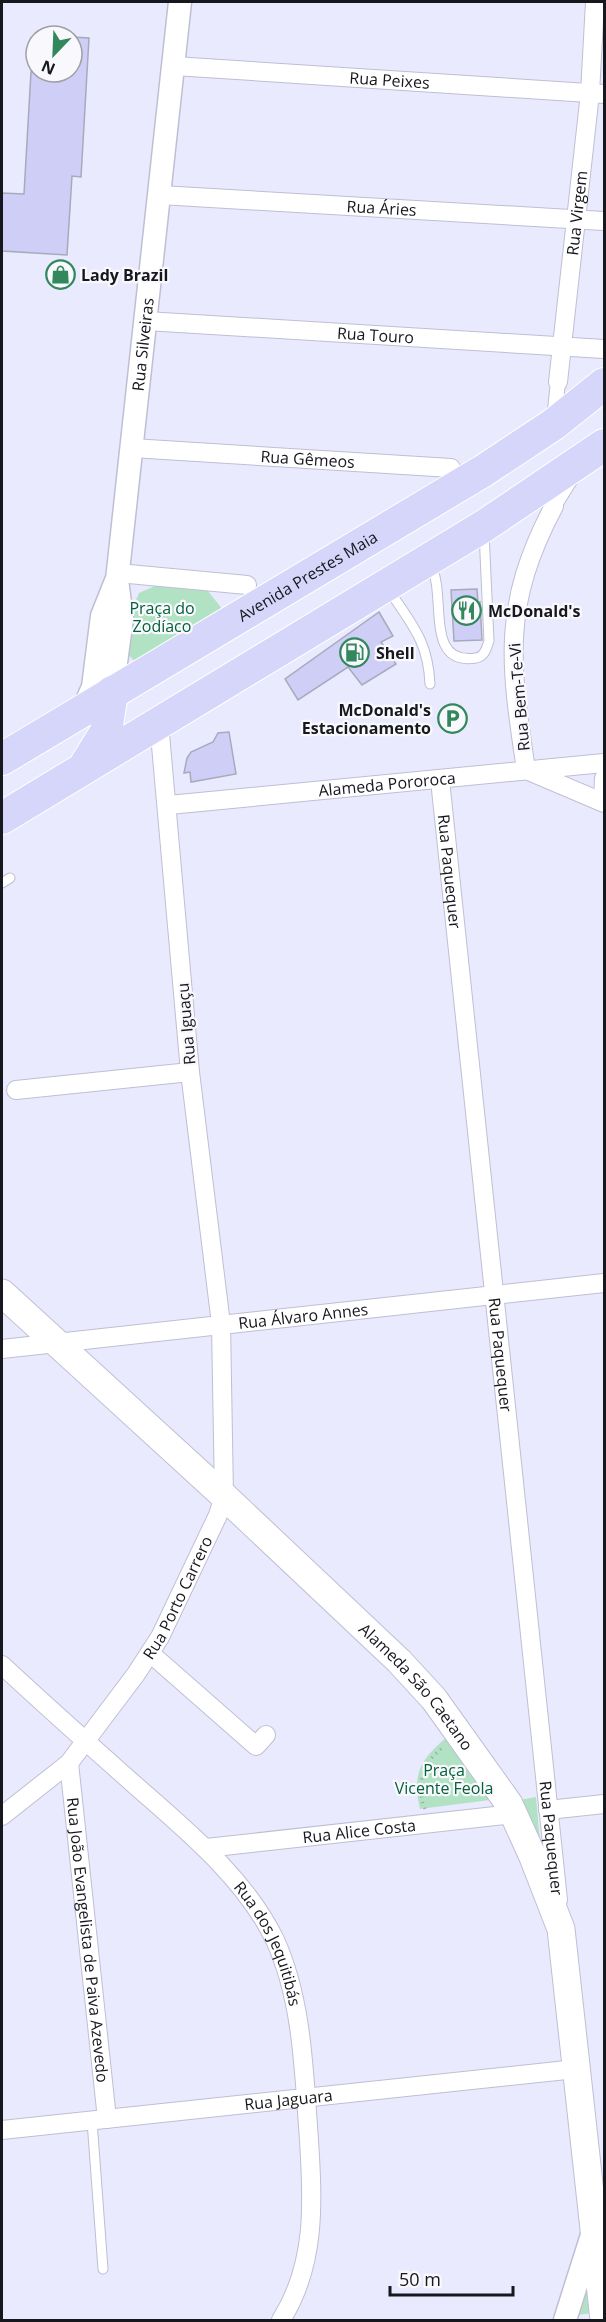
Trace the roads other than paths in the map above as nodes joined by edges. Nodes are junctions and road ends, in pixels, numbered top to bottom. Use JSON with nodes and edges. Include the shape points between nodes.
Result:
{"nodes":[{"id":1,"x":180,"y":2,"type":"edge"},
{"id":2,"x":595,"y":2,"type":"edge"},
{"id":3,"x":174,"y":66,"type":"junction"},
{"id":4,"x":597,"y":93,"type":"edge"},
{"id":5,"x":160,"y":195,"type":"junction"},
{"id":6,"x":575,"y":219,"type":"junction"},
{"id":7,"x":604,"y":220,"type":"edge"},
{"id":8,"x":146,"y":321,"type":"junction"},
{"id":9,"x":561,"y":347,"type":"junction"},
{"id":10,"x":604,"y":349,"type":"edge"},
{"id":11,"x":558,"y":382,"type":"joint"},
{"id":12,"x":604,"y":384,"type":"edge"},
{"id":13,"x":554,"y":424,"type":"junction"},
{"id":14,"x":132,"y":448,"type":"junction"},
{"id":15,"x":595,"y":453,"type":"edge"},
{"id":16,"x":450,"y":468,"type":"joint"},
{"id":17,"x":483,"y":471,"type":"junction"},
{"id":18,"x":554,"y":506,"type":"joint"},
{"id":19,"x":484,"y":526,"type":"junction"},
{"id":20,"x":428,"y":560,"type":"junction"},
{"id":21,"x":118,"y":576,"type":"junction"},
{"id":22,"x":386,"y":586,"type":"junction"},
{"id":23,"x":260,"y":591,"type":"junction"},
{"id":24,"x":430,"y":684,"type":"dead end"},
{"id":25,"x":112,"y":692,"type":"junction"},
{"id":26,"x":83,"y":710,"type":"junction"},
{"id":27,"x":159,"y":723,"type":"junction"},
{"id":28,"x":2,"y":759,"type":"edge"},
{"id":29,"x":604,"y":763,"type":"edge"},
{"id":30,"x":85,"y":765,"type":"junction"},
{"id":31,"x":526,"y":770,"type":"junction"},
{"id":32,"x":604,"y":778,"type":"edge"},
{"id":33,"x":440,"y":780,"type":"junction"},
{"id":34,"x":604,"y":803,"type":"edge"},
{"id":35,"x":168,"y":805,"type":"junction"},
{"id":36,"x":2,"y":818,"type":"edge"},
{"id":37,"x":10,"y":878,"type":"dead end"},
{"id":38,"x":2,"y":883,"type":"edge"},
{"id":39,"x":190,"y":1072,"type":"junction"},
{"id":40,"x":16,"y":1090,"type":"dead end"},
{"id":41,"x":604,"y":1283,"type":"edge"},
{"id":42,"x":2,"y":1293,"type":"edge"},
{"id":43,"x":494,"y":1295,"type":"junction"},
{"id":44,"x":221,"y":1324,"type":"junction"},
{"id":45,"x":57,"y":1343,"type":"junction"},
{"id":46,"x":2,"y":1348,"type":"edge"},
{"id":47,"x":224,"y":1496,"type":"junction"},
{"id":48,"x":150,"y":1653,"type":"junction"},
{"id":49,"x":2,"y":1665,"type":"edge"},
{"id":50,"x":266,"y":1735,"type":"dead end"},
{"id":51,"x":86,"y":1741,"type":"junction"},
{"id":52,"x":69,"y":1763,"type":"junction"},
{"id":53,"x":604,"y":1804,"type":"edge"},
{"id":54,"x":548,"y":1810,"type":"junction"},
{"id":55,"x":513,"y":1814,"type":"junction"},
{"id":56,"x":2,"y":1816,"type":"edge"},
{"id":57,"x":206,"y":1848,"type":"junction"},
{"id":58,"x":561,"y":1929,"type":"junction"},
{"id":59,"x":576,"y":2069,"type":"junction"},
{"id":60,"x":306,"y":2098,"type":"junction"},
{"id":61,"x":99,"y":2120,"type":"junction"},
{"id":62,"x":2,"y":2130,"type":"edge"},
{"id":63,"x":593,"y":2231,"type":"junction"},
{"id":64,"x":103,"y":2269,"type":"dead end"},
{"id":65,"x":281,"y":2320,"type":"edge"},
{"id":66,"x":565,"y":2320,"type":"edge"},
{"id":67,"x":604,"y":2320,"type":"edge"}],
"edges":[{"from":1,"to":3,"type":"street","name":"Rua Silveiras"},
{"from":2,"to":4,"type":"street","name":"Rua Virgem"},
{"from":3,"to":4,"type":"street","name":"Rua Peixes"},
{"from":3,"to":5,"type":"street","name":"Rua Silveiras"},
{"from":4,"to":6,"type":"street","name":"Rua Virgem"},
{"from":5,"to":6,"type":"street","name":"Rua Áries"},
{"from":5,"to":8,"type":"street","name":"Rua Silveiras"},
{"from":6,"to":7,"type":"street","name":"Rua Áries"},
{"from":6,"to":9,"type":"street","name":"Rua Virgem"},
{"from":8,"to":9,"type":"street","name":"Rua Touro"},
{"from":8,"to":14,"type":"street","name":"Rua Silveiras"},
{"from":9,"to":10,"type":"street","name":"Rua Touro"},
{"from":9,"to":11,"type":"street","name":"Rua Virgem"},
{"from":11,"to":13,"type":"street","name":"Rua Virgem"},
{"from":12,"to":13,"type":"highway","name":"Avenida Prestes Maia"},
{"from":13,"to":17,"type":"highway","name":"Avenida Prestes Maia"},
{"from":14,"to":16,"type":"street","name":"Rua Gêmeos"},
{"from":14,"to":21,"type":"street","name":"Rua Silveiras"},
{"from":15,"to":18,"type":"street","name":"Rua Bem-Te-Vi"},
{"from":15,"to":19,"type":"highway"},
{"from":16,"to":17,"type":"street","name":"Rua Gêmeos"},
{"from":17,"to":23,"type":"highway","name":"Avenida Prestes Maia"},
{"from":18,"to":31,"type":"street","name":"Rua Bem-Te-Vi","via":[[529,558],[515,611],[513,668]]},
{"from":19,"to":20,"type":"highway"},
{"from":19,"to":20,"type":"lane","via":[[489,641],[480,657],[464,660],[446,651],[441,641],[439,590]]},
{"from":20,"to":22,"type":"highway"},
{"from":21,"to":23,"type":"street"},
{"from":21,"to":25,"type":"street","name":"Rua Silveiras","via":[[122,618]]},
{"from":21,"to":26,"type":"street","name":"Rua Silveiras","via":[[102,616],[93,687]]},
{"from":22,"to":24,"type":"lane","via":[[429,658]]},
{"from":22,"to":27,"type":"highway"},
{"from":23,"to":25,"type":"highway","name":"Avenida Prestes Maia"},
{"from":25,"to":26,"type":"highway","name":"Avenida Prestes Maia"},
{"from":25,"to":30,"type":"highway","via":[[106,732]]},
{"from":26,"to":28,"type":"highway","name":"Avenida Prestes Maia"},
{"from":27,"to":30,"type":"highway"},
{"from":27,"to":35,"type":"street","name":"Rua Iguaçu"},
{"from":29,"to":31,"type":"street","name":"Alameda Pororoca"},
{"from":30,"to":36,"type":"highway"},
{"from":31,"to":33,"type":"street","name":"Alameda Pororoca"},
{"from":31,"to":34,"type":"street"},
{"from":32,"to":34,"type":"street"},
{"from":33,"to":35,"type":"street","name":"Alameda Pororoca"},
{"from":33,"to":43,"type":"street","name":"Rua Paquequer"},
{"from":35,"to":39,"type":"street","name":"Rua Iguaçu"},
{"from":37,"to":38,"type":"lane"},
{"from":39,"to":40,"type":"street"},
{"from":39,"to":44,"type":"street","name":"Rua Iguaçu"},
{"from":41,"to":43,"type":"street","name":"Rua Álvaro Annes"},
{"from":42,"to":45,"type":"main road","name":"Alameda São Caetano"},
{"from":43,"to":44,"type":"street","name":"Rua Álvaro Annes"},
{"from":43,"to":54,"type":"street","name":"Rua Paquequer"},
{"from":44,"to":45,"type":"street","name":"Rua Álvaro Annes"},
{"from":44,"to":47,"type":"street","name":"Rua Porto Carrero"},
{"from":45,"to":46,"type":"street","name":"Rua Álvaro Annes"},
{"from":45,"to":47,"type":"main road","name":"Alameda São Caetano"},
{"from":47,"to":48,"type":"street","name":"Rua Porto Carrero"},
{"from":47,"to":55,"type":"main road","name":"Alameda São Caetano","via":[[434,1699]]},
{"from":48,"to":50,"type":"street","via":[[255,1746]]},
{"from":48,"to":51,"type":"street","name":"Rua Porto Carrero"},
{"from":49,"to":51,"type":"street","name":"Rua dos Jequitibás"},
{"from":51,"to":52,"type":"street","name":"Rua Porto Carrero"},
{"from":51,"to":57,"type":"street","name":"Rua dos Jequitibás"},
{"from":52,"to":56,"type":"street","name":"Rua Porto Carrero"},
{"from":52,"to":61,"type":"street","name":"Rua João Evangelista de Paiva Azevedo"},
{"from":53,"to":54,"type":"street"},
{"from":54,"to":58,"type":"street","name":"Rua Paquequer"},
{"from":55,"to":57,"type":"street","name":"Rua Alice Costa"},
{"from":55,"to":58,"type":"main road","name":"Alameda São Caetano"},
{"from":57,"to":60,"type":"street","name":"Rua dos Jequitibás","via":[[240,1888],[275,1940],[292,1996]]},
{"from":58,"to":59,"type":"main road","name":"Alameda São Caetano"},
{"from":59,"to":60,"type":"street","name":"Rua Jaguara"},
{"from":59,"to":63,"type":"main road","name":"Alameda São Caetano"},
{"from":60,"to":61,"type":"street","name":"Rua Jaguara"},
{"from":60,"to":65,"type":"street","name":"Rua dos Jequitibás","via":[[312,2226],[303,2272]]},
{"from":61,"to":62,"type":"street","name":"Rua Jaguara"},
{"from":61,"to":64,"type":"lane"},
{"from":63,"to":66,"type":"street"},
{"from":63,"to":67,"type":"main road","name":"Alameda São Caetano"}]}
